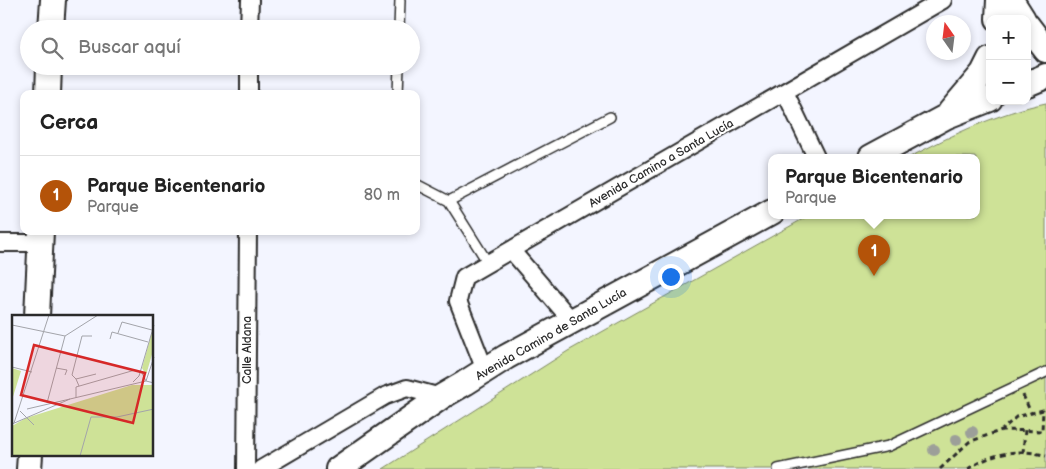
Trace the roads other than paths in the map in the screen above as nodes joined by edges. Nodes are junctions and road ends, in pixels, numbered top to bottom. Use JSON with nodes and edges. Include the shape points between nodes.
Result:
{"nodes":[{"id":1,"x":53,"y":0,"type":"edge"},
{"id":2,"x":250,"y":0,"type":"edge"},
{"id":3,"x":400,"y":0,"type":"edge"},
{"id":4,"x":943,"y":0,"type":"edge"},
{"id":5,"x":999,"y":0,"type":"edge"},
{"id":6,"x":1011,"y":0,"type":"edge"},
{"id":7,"x":998,"y":15,"type":"edge"},
{"id":8,"x":1020,"y":15,"type":"edge"},
{"id":9,"x":52,"y":20,"type":"edge"},
{"id":10,"x":249,"y":20,"type":"edge"},
{"id":11,"x":399,"y":20,"type":"edge"},
{"id":12,"x":986,"y":68,"type":"edge"},
{"id":13,"x":49,"y":75,"type":"edge"},
{"id":14,"x":249,"y":75,"type":"edge"},
{"id":15,"x":399,"y":75,"type":"edge"},
{"id":16,"x":1046,"y":76,"type":"edge"},
{"id":17,"x":1031,"y":82,"type":"edge"},
{"id":18,"x":48,"y":90,"type":"edge"},
{"id":19,"x":249,"y":90,"type":"edge"},
{"id":20,"x":398,"y":90,"type":"edge"},
{"id":21,"x":785,"y":92,"type":"junction"},
{"id":22,"x":986,"y":101,"type":"edge"},
{"id":23,"x":947,"y":116,"type":"junction"},
{"id":24,"x":610,"y":117,"type":"dead end"},
{"id":25,"x":815,"y":154,"type":"edge"},
{"id":26,"x":877,"y":154,"type":"edge"},
{"id":27,"x":420,"y":186,"type":"edge"},
{"id":28,"x":449,"y":201,"type":"junction"},
{"id":29,"x":768,"y":214,"type":"edge"},
{"id":30,"x":248,"y":235,"type":"edge"},
{"id":31,"x":41,"y":237,"type":"edge"},
{"id":32,"x":0,"y":243,"type":"edge"},
{"id":33,"x":511,"y":250,"type":"junction"},
{"id":34,"x":488,"y":263,"type":"junction"},
{"id":35,"x":37,"y":315,"type":"edge"},
{"id":36,"x":572,"y":321,"type":"junction"},
{"id":37,"x":485,"y":370,"type":"junction"},
{"id":38,"x":1046,"y":372,"type":"edge"},
{"id":39,"x":441,"y":397,"type":"junction"},
{"id":40,"x":30,"y":456,"type":"edge"},
{"id":41,"x":29,"y":469,"type":"edge"},
{"id":42,"x":246,"y":469,"type":"edge"},
{"id":43,"x":261,"y":469,"type":"edge"},
{"id":44,"x":338,"y":469,"type":"edge"},
{"id":45,"x":778,"y":469,"type":"edge"}],
"edges":[{"from":1,"to":9,"type":"main road"},
{"from":2,"to":10,"type":"street"},
{"from":3,"to":11,"type":"lane"},
{"from":4,"to":21,"type":"street","name":"Avenida Camino a Santa Lucía"},
{"from":5,"to":7,"type":"main road"},
{"from":6,"to":8,"type":"main road"},
{"from":12,"to":23,"type":"main road"},
{"from":13,"to":18,"type":"main road"},
{"from":14,"to":19,"type":"street"},
{"from":15,"to":20,"type":"lane"},
{"from":16,"to":17,"type":"main road"},
{"from":21,"to":25,"type":"street"},
{"from":21,"to":33,"type":"street","name":"Avenida Camino a Santa Lucía"},
{"from":22,"to":23,"type":"main road"},
{"from":23,"to":26,"type":"main road"},
{"from":24,"to":28,"type":"lane"},
{"from":27,"to":28,"type":"lane"},
{"from":28,"to":34,"type":"lane"},
{"from":29,"to":36,"type":"main road","name":"Avenida Camino de Santa Lucía"},
{"from":30,"to":42,"type":"street","name":"Calle Aldana"},
{"from":31,"to":32,"type":"street"},
{"from":31,"to":35,"type":"main road"},
{"from":33,"to":34,"type":"street","name":"Avenida Camino a Santa Lucía"},
{"from":33,"to":36,"type":"street"},
{"from":34,"to":37,"type":"street","name":"Avenida Camino a Santa Lucía","via":[[464,277],[458,302]]},
{"from":36,"to":37,"type":"main road","name":"Avenida Camino de Santa Lucía"},
{"from":37,"to":39,"type":"main road","name":"Avenida Camino de Santa Lucía"},
{"from":38,"to":45,"type":"lane","via":[[889,446]]},
{"from":39,"to":43,"type":"street","via":[[407,388],[385,396]]},
{"from":39,"to":44,"type":"main road","name":"Avenida Camino de Santa Lucía"},
{"from":40,"to":41,"type":"main road"}]}
